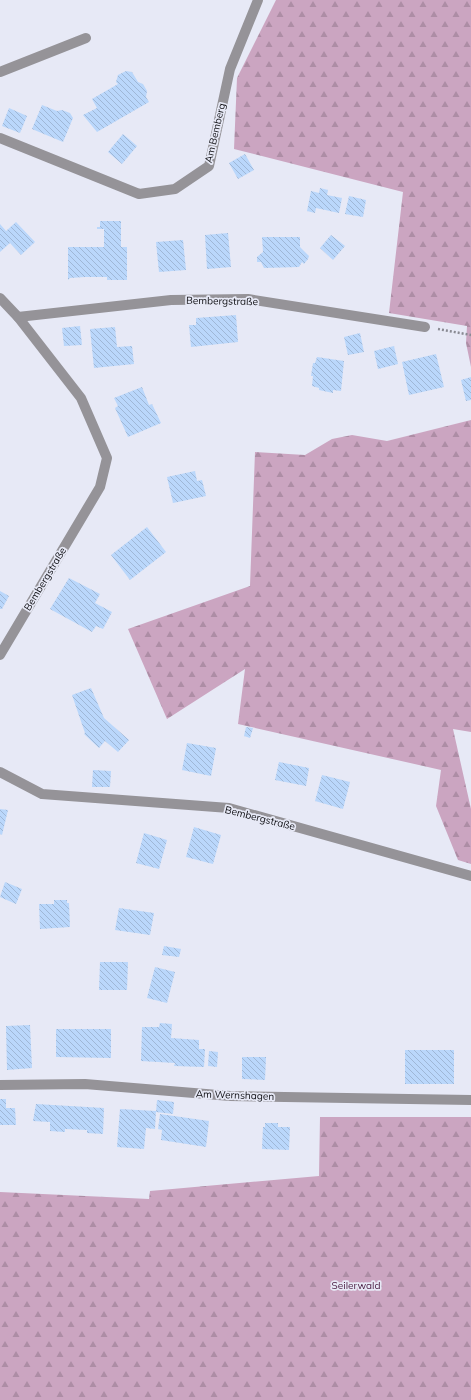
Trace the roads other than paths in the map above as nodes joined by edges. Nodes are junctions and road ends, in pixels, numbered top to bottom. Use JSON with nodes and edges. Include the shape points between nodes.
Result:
{"nodes":[{"id":1,"x":258,"y":0,"type":"edge"},
{"id":2,"x":86,"y":38,"type":"dead end"},
{"id":3,"x":0,"y":72,"type":"edge"},
{"id":4,"x":0,"y":138,"type":"edge"},
{"id":5,"x":0,"y":298,"type":"edge"},
{"id":6,"x":18,"y":317,"type":"junction"},
{"id":7,"x":425,"y":327,"type":"road end"},
{"id":8,"x":0,"y":655,"type":"edge"},
{"id":9,"x":0,"y":772,"type":"edge"},
{"id":10,"x":471,"y":876,"type":"edge"},
{"id":11,"x":0,"y":1084,"type":"edge"},
{"id":12,"x":471,"y":1100,"type":"edge"}],
"edges":[{"from":1,"to":4,"type":"street","name":"Am Bemberg","via":[[230,69],[209,166],[174,189],[139,194]]},
{"from":2,"to":3,"type":"street"},
{"from":5,"to":6,"type":"street","name":"Bembergstraße"},
{"from":6,"to":7,"type":"street","name":"Bembergstraße","via":[[171,300],[248,299]]},
{"from":6,"to":8,"type":"street","name":"Bembergstraße","via":[[81,398],[107,458],[100,487]]},
{"from":9,"to":10,"type":"street","name":"Bembergstraße","via":[[42,794],[229,808]]},
{"from":11,"to":12,"type":"street","name":"Am Wernshagen","via":[[85,1084],[230,1096]]}]}
